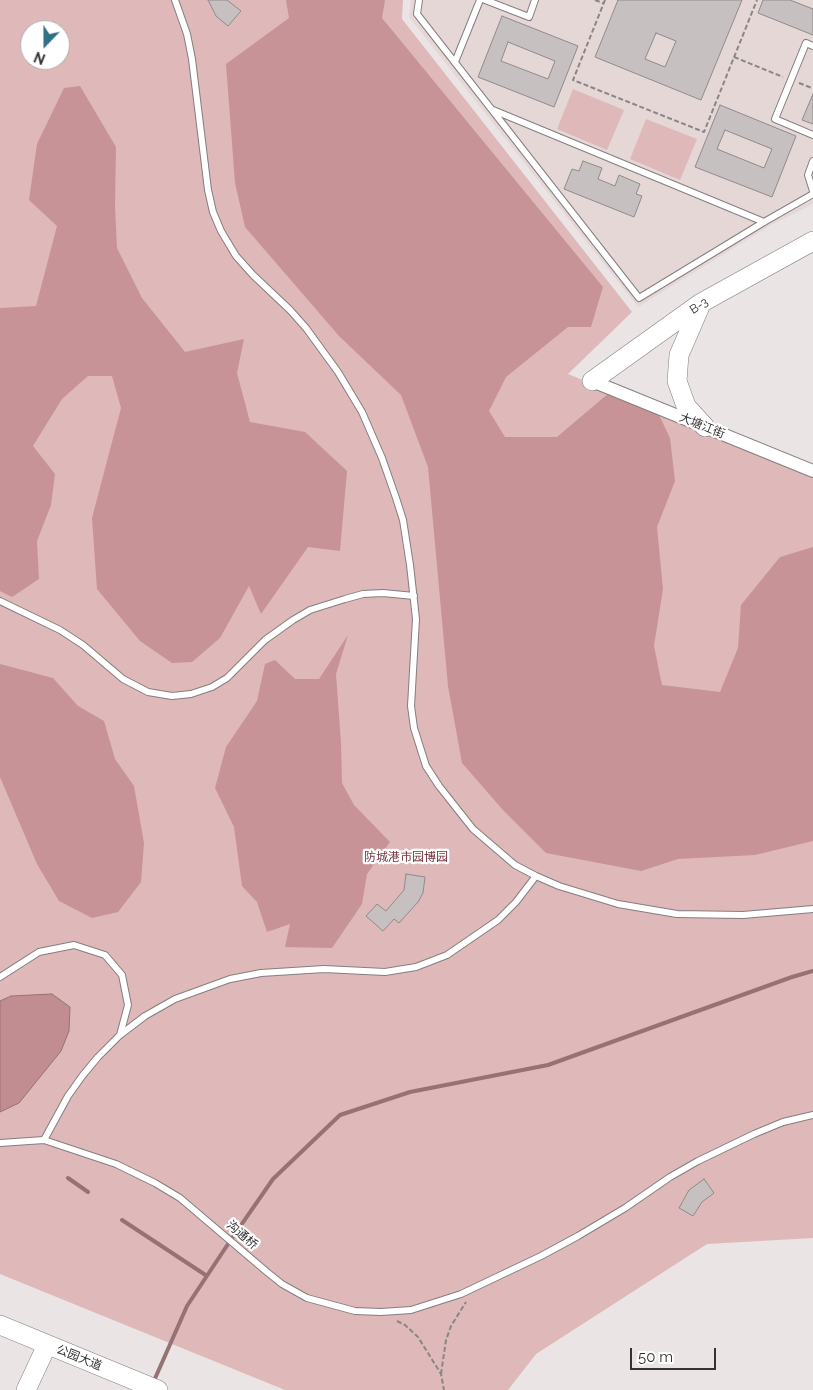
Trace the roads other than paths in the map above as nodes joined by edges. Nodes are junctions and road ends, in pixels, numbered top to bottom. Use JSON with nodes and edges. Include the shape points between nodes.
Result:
{"nodes":[{"id":1,"x":175,"y":0,"type":"edge"},
{"id":2,"x":418,"y":0,"type":"edge"},
{"id":3,"x":480,"y":0,"type":"edge"},
{"id":4,"x":485,"y":0,"type":"edge"},
{"id":5,"x":535,"y":0,"type":"edge"},
{"id":6,"x":813,"y":46,"type":"edge"},
{"id":7,"x":455,"y":62,"type":"junction"},
{"id":8,"x":492,"y":110,"type":"junction"},
{"id":9,"x":813,"y":135,"type":"edge"},
{"id":10,"x":813,"y":162,"type":"edge"},
{"id":11,"x":813,"y":192,"type":"edge"},
{"id":12,"x":764,"y":222,"type":"junction"},
{"id":13,"x":813,"y":241,"type":"edge"},
{"id":14,"x":701,"y":304,"type":"junction"},
{"id":15,"x":592,"y":381,"type":"joint"},
{"id":16,"x":705,"y":427,"type":"junction"},
{"id":17,"x":813,"y":471,"type":"edge"},
{"id":18,"x":414,"y":596,"type":"junction"},
{"id":19,"x":0,"y":601,"type":"edge"},
{"id":20,"x":536,"y":876,"type":"junction"},
{"id":21,"x":813,"y":908,"type":"edge"},
{"id":22,"x":0,"y":977,"type":"edge"},
{"id":23,"x":120,"y":1035,"type":"junction"},
{"id":24,"x":813,"y":1115,"type":"edge"},
{"id":25,"x":44,"y":1140,"type":"junction"},
{"id":26,"x":0,"y":1144,"type":"edge"},
{"id":27,"x":0,"y":1325,"type":"edge"},
{"id":28,"x":47,"y":1345,"type":"junction"},
{"id":29,"x":26,"y":1390,"type":"edge"},
{"id":30,"x":158,"y":1390,"type":"edge"}],
"edges":[{"from":1,"to":18,"type":"lane","via":[[192,59],[208,190],[220,232],[253,275],[306,328],[362,412],[403,520]]},
{"from":2,"to":7,"type":"lane","via":[[417,14]]},
{"from":3,"to":7,"type":"lane"},
{"from":4,"to":5,"type":"lane","via":[[529,17]]},
{"from":6,"to":9,"type":"lane","via":[[806,43],[776,119]]},
{"from":7,"to":8,"type":"lane"},
{"from":8,"to":12,"type":"lane"},
{"from":8,"to":12,"type":"lane","via":[[639,298]]},
{"from":10,"to":11,"type":"lane","via":[[808,176]]},
{"from":11,"to":12,"type":"lane"},
{"from":13,"to":14,"type":"street","name":"B-3"},
{"from":14,"to":15,"type":"street","name":"B-3"},
{"from":14,"to":16,"type":"street","via":[[679,355],[677,381],[686,406]]},
{"from":15,"to":16,"type":"street","name":"大塘江街"},
{"from":16,"to":17,"type":"street","name":"大塘江街"},
{"from":18,"to":19,"type":"lane","via":[[364,594],[310,610],[265,640],[227,678],[191,694],[172,696],[148,692],[123,680],[83,645],[60,630]]},
{"from":18,"to":20,"type":"lane","via":[[416,619],[411,706],[426,766],[473,829],[516,865]]},
{"from":20,"to":21,"type":"lane","via":[[618,904],[677,914],[743,916]]},
{"from":20,"to":23,"type":"lane","via":[[498,920],[447,955],[416,967],[386,972],[291,971],[230,979],[175,999]]},
{"from":22,"to":23,"type":"lane","via":[[39,952],[74,945],[105,955],[122,974],[128,1005]]},
{"from":23,"to":25,"type":"lane","via":[[83,1075]]},
{"from":24,"to":25,"type":"lane","name":"沟通桥","via":[[783,1122],[698,1161],[578,1236],[461,1294],[411,1310],[381,1312],[355,1311],[307,1298],[266,1272],[180,1198],[116,1164]]},
{"from":25,"to":26,"type":"lane"},
{"from":27,"to":28,"type":"street","name":"公园大道"},
{"from":28,"to":29,"type":"street"},
{"from":28,"to":30,"type":"street","name":"公园大道"}]}
